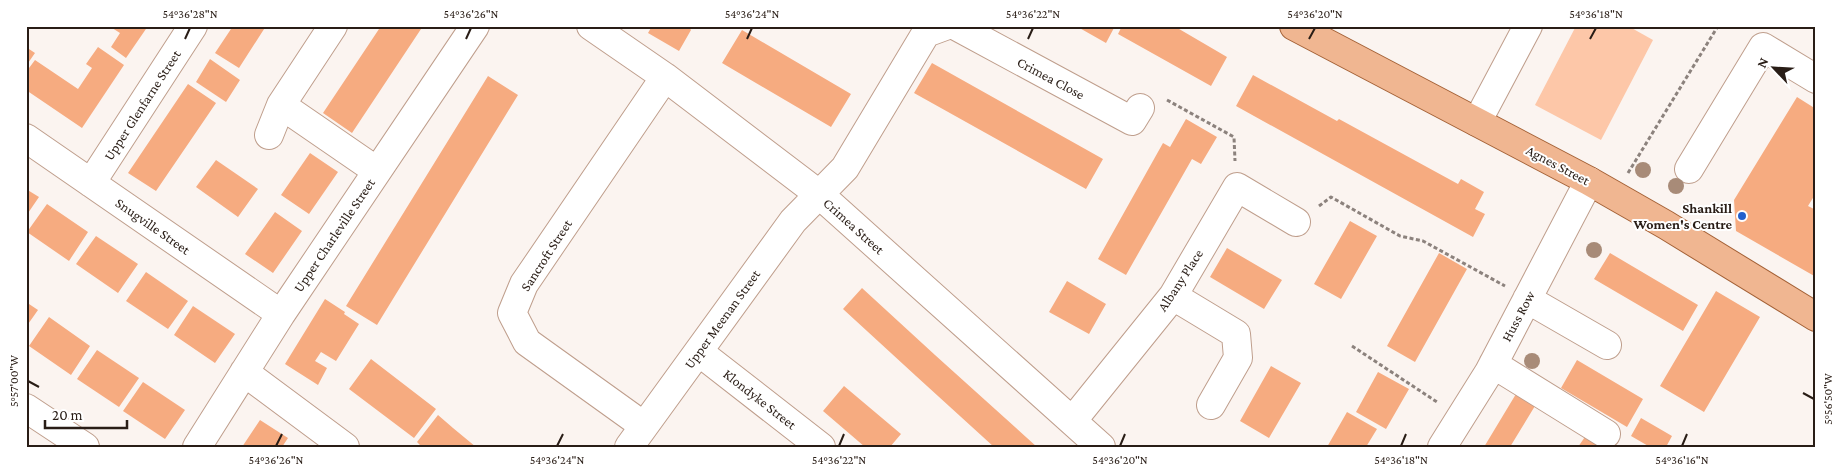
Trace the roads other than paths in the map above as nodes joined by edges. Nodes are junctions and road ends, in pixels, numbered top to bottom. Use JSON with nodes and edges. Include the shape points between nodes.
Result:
{"nodes":[{"id":1,"x":333,"y":26,"type":"edge"},
{"id":2,"x":475,"y":26,"type":"edge"},
{"id":3,"x":591,"y":26,"type":"edge"},
{"id":4,"x":945,"y":26,"type":"edge"},
{"id":5,"x":956,"y":26,"type":"edge"},
{"id":6,"x":1294,"y":26,"type":"edge"},
{"id":7,"x":1528,"y":26,"type":"edge"},
{"id":8,"x":189,"y":28,"type":"edge"},
{"id":9,"x":618,"y":35,"type":"edge"},
{"id":10,"x":1805,"y":72,"type":"edge"},
{"id":11,"x":665,"y":77,"type":"junction"},
{"id":12,"x":281,"y":105,"type":"junction"},
{"id":13,"x":1140,"y":108,"type":"road end"},
{"id":14,"x":1477,"y":122,"type":"junction"},
{"id":15,"x":269,"y":135,"type":"dead end"},
{"id":16,"x":26,"y":138,"type":"edge"},
{"id":17,"x":1689,"y":169,"type":"dead end"},
{"id":18,"x":377,"y":171,"type":"junction"},
{"id":19,"x":1589,"y":181,"type":"junction"},
{"id":20,"x":91,"y":183,"type":"junction"},
{"id":21,"x":820,"y":195,"type":"junction"},
{"id":22,"x":1296,"y":222,"type":"road end"},
{"id":23,"x":1173,"y":296,"type":"junction"},
{"id":24,"x":1527,"y":299,"type":"junction"},
{"id":25,"x":281,"y":314,"type":"junction"},
{"id":26,"x":1816,"y":318,"type":"edge"},
{"id":27,"x":1607,"y":345,"type":"dead end"},
{"id":28,"x":699,"y":352,"type":"junction"},
{"id":29,"x":1493,"y":364,"type":"junction"},
{"id":30,"x":244,"y":372,"type":"junction"},
{"id":31,"x":1211,"y":405,"type":"dead end"},
{"id":32,"x":26,"y":408,"type":"edge"},
{"id":33,"x":1072,"y":420,"type":"junction"},
{"id":34,"x":1606,"y":434,"type":"dead end"},
{"id":35,"x":637,"y":436,"type":"edge"},
{"id":36,"x":85,"y":447,"type":"edge"},
{"id":37,"x":197,"y":447,"type":"edge"},
{"id":38,"x":344,"y":447,"type":"edge"},
{"id":39,"x":821,"y":447,"type":"edge"},
{"id":40,"x":1101,"y":447,"type":"edge"},
{"id":41,"x":1442,"y":447,"type":"edge"}],
"edges":[{"from":1,"to":12,"type":"street"},
{"from":2,"to":18,"type":"street","name":"Upper Charleville Street"},
{"from":3,"to":9,"type":"street","name":"Crimea Street"},
{"from":4,"to":21,"type":"street","via":[[926,33],[845,168]]},
{"from":5,"to":13,"type":"street","name":"Crimea Close","via":[[1132,121]]},
{"from":6,"to":14,"type":"main road","name":"Agnes Street"},
{"from":7,"to":14,"type":"street"},
{"from":8,"to":20,"type":"street","name":"Upper Glenfarne Street"},
{"from":9,"to":11,"type":"street","name":"Crimea Street"},
{"from":10,"to":17,"type":"street","via":[[1763,47]]},
{"from":11,"to":21,"type":"street","name":"Crimea Street"},
{"from":11,"to":35,"type":"street","name":"Sancroft Street","via":[[524,284],[512,313],[527,342]]},
{"from":12,"to":15,"type":"street"},
{"from":12,"to":18,"type":"street"},
{"from":14,"to":19,"type":"main road","name":"Agnes Street"},
{"from":16,"to":20,"type":"street","name":"Snugville Street"},
{"from":18,"to":25,"type":"street","name":"Upper Charleville Street"},
{"from":19,"to":24,"type":"street","name":"Huss Row"},
{"from":19,"to":26,"type":"main road","name":"Agnes Street"},
{"from":20,"to":25,"type":"street","name":"Snugville Street"},
{"from":21,"to":28,"type":"street","name":"Upper Meenan Street","via":[[793,221]]},
{"from":21,"to":33,"type":"street","name":"Crimea Street"},
{"from":22,"to":23,"type":"street","name":"Albany Place","via":[[1237,187]]},
{"from":23,"to":31,"type":"street","via":[[1236,334],[1238,358]]},
{"from":23,"to":33,"type":"street","name":"Albany Place"},
{"from":24,"to":27,"type":"street"},
{"from":24,"to":29,"type":"street","name":"Huss Row"},
{"from":25,"to":30,"type":"street","name":"Upper Charleville Street"},
{"from":28,"to":35,"type":"street","name":"Upper Meenan Street"},
{"from":28,"to":39,"type":"street","name":"Klondyke Street"},
{"from":29,"to":34,"type":"street"},
{"from":29,"to":41,"type":"street","name":"Huss Row"},
{"from":30,"to":37,"type":"street","name":"Upper Charleville Street"},
{"from":30,"to":38,"type":"street"},
{"from":32,"to":36,"type":"street"},
{"from":33,"to":40,"type":"street","name":"Crimea Street"}]}
